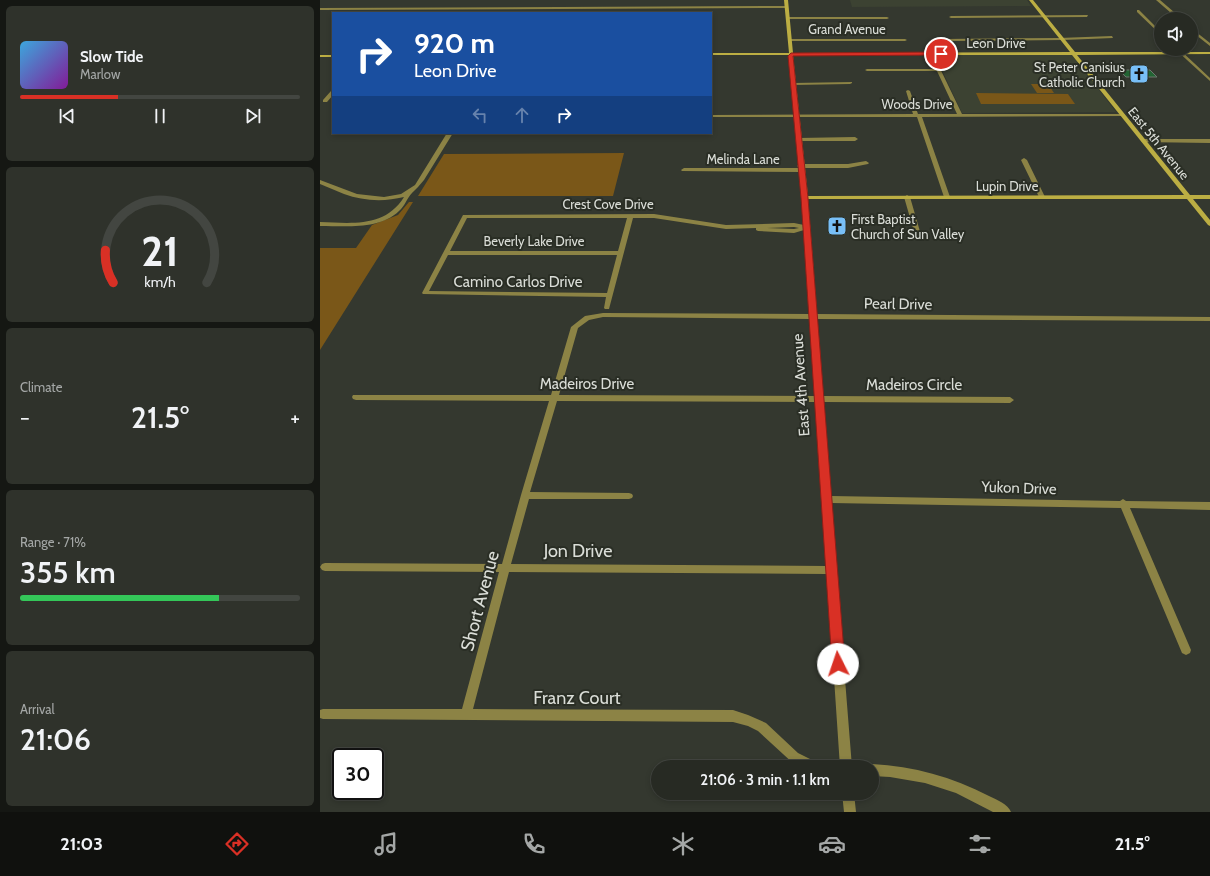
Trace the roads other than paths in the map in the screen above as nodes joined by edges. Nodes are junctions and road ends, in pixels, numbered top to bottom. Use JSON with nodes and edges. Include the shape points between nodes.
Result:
{"nodes":[{"id":1,"x":786,"y":0,"type":"edge"},
{"id":2,"x":1031,"y":0,"type":"edge"},
{"id":3,"x":1158,"y":0,"type":"edge"},
{"id":4,"x":532,"y":4,"type":"dead end"},
{"id":5,"x":786,"y":7,"type":"junction"},
{"id":6,"x":530,"y":8,"type":"junction"},
{"id":7,"x":320,"y":9,"type":"edge"},
{"id":8,"x":1138,"y":11,"type":"dead end"},
{"id":9,"x":528,"y":12,"type":"edge"},
{"id":10,"x":1172,"y":12,"type":"edge"},
{"id":11,"x":1087,"y":16,"type":"dead end"},
{"id":12,"x":1045,"y":17,"type":"junction"},
{"id":13,"x":787,"y":18,"type":"junction"},
{"id":14,"x":887,"y":18,"type":"dead end"},
{"id":15,"x":951,"y":18,"type":"dead end"},
{"id":16,"x":1154,"y":27,"type":"edge"},
{"id":17,"x":1198,"y":35,"type":"edge"},
{"id":18,"x":1112,"y":38,"type":"dead end"},
{"id":19,"x":1062,"y":39,"type":"junction"},
{"id":20,"x":789,"y":40,"type":"junction"},
{"id":21,"x":905,"y":40,"type":"dead end"},
{"id":22,"x":944,"y":40,"type":"dead end"},
{"id":23,"x":1210,"y":45,"type":"edge"},
{"id":24,"x":1074,"y":53,"type":"junction"},
{"id":25,"x":1154,"y":53,"type":"edge"},
{"id":26,"x":1198,"y":53,"type":"edge"},
{"id":27,"x":1210,"y":53,"type":"edge"},
{"id":28,"x":712,"y":54,"type":"edge"},
{"id":29,"x":791,"y":54,"type":"junction"},
{"id":30,"x":931,"y":54,"type":"junction"},
{"id":31,"x":320,"y":56,"type":"edge"},
{"id":32,"x":332,"y":56,"type":"edge"},
{"id":33,"x":1184,"y":56,"type":"edge"},
{"id":34,"x":866,"y":70,"type":"dead end"},
{"id":35,"x":938,"y":70,"type":"junction"},
{"id":36,"x":1210,"y":80,"type":"edge"},
{"id":37,"x":850,"y":83,"type":"dead end"},
{"id":38,"x":793,"y":84,"type":"junction"},
{"id":39,"x":908,"y":91,"type":"dead end"},
{"id":40,"x":332,"y":93,"type":"edge"},
{"id":41,"x":325,"y":101,"type":"dead end"},
{"id":42,"x":918,"y":115,"type":"junction"},
{"id":43,"x":960,"y":115,"type":"junction"},
{"id":44,"x":1123,"y":115,"type":"junction"},
{"id":45,"x":712,"y":116,"type":"edge"},
{"id":46,"x":796,"y":116,"type":"junction"},
{"id":47,"x":449,"y":134,"type":"edge"},
{"id":48,"x":855,"y":139,"type":"dead end"},
{"id":49,"x":798,"y":140,"type":"junction"},
{"id":50,"x":1144,"y":141,"type":"junction"},
{"id":51,"x":1210,"y":141,"type":"edge"},
{"id":52,"x":1024,"y":160,"type":"dead end"},
{"id":53,"x":866,"y":163,"type":"dead end"},
{"id":54,"x":801,"y":168,"type":"junction"},
{"id":55,"x":684,"y":170,"type":"dead end"},
{"id":56,"x":320,"y":182,"type":"edge"},
{"id":57,"x":412,"y":189,"type":"junction"},
{"id":58,"x":907,"y":197,"type":"junction"},
{"id":59,"x":947,"y":197,"type":"junction"},
{"id":60,"x":1042,"y":197,"type":"junction"},
{"id":61,"x":1188,"y":197,"type":"junction"},
{"id":62,"x":1210,"y":197,"type":"edge"},
{"id":63,"x":804,"y":198,"type":"junction"},
{"id":64,"x":630,"y":216,"type":"junction"},
{"id":65,"x":320,"y":224,"type":"edge"},
{"id":66,"x":1210,"y":224,"type":"edge"},
{"id":67,"x":806,"y":228,"type":"junction"},
{"id":68,"x":918,"y":235,"type":"dead end"},
{"id":69,"x":446,"y":253,"type":"junction"},
{"id":70,"x":621,"y":253,"type":"junction"},
{"id":71,"x":610,"y":295,"type":"junction"},
{"id":72,"x":607,"y":308,"type":"dead end"},
{"id":73,"x":812,"y":316,"type":"junction"},
{"id":74,"x":587,"y":318,"type":"joint"},
{"id":75,"x":1210,"y":319,"type":"edge"},
{"id":76,"x":356,"y":398,"type":"dead end"},
{"id":77,"x":554,"y":398,"type":"junction"},
{"id":78,"x":818,"y":399,"type":"junction"},
{"id":79,"x":1010,"y":400,"type":"dead end"},
{"id":80,"x":525,"y":495,"type":"junction"},
{"id":81,"x":629,"y":496,"type":"dead end"},
{"id":82,"x":827,"y":500,"type":"junction"},
{"id":83,"x":1123,"y":503,"type":"junction"},
{"id":84,"x":1208,"y":506,"type":"edge"},
{"id":85,"x":1210,"y":514,"type":"edge"},
{"id":86,"x":325,"y":567,"type":"dead end"},
{"id":87,"x":506,"y":568,"type":"junction"},
{"id":88,"x":831,"y":570,"type":"junction"},
{"id":89,"x":1186,"y":650,"type":"dead end"},
{"id":90,"x":323,"y":714,"type":"dead end"},
{"id":91,"x":466,"y":715,"type":"junction"},
{"id":92,"x":799,"y":760,"type":"edge"},
{"id":93,"x":845,"y":760,"type":"edge"},
{"id":94,"x":879,"y":770,"type":"edge"},
{"id":95,"x":849,"y":800,"type":"edge"},
{"id":96,"x":850,"y":812,"type":"edge"},
{"id":97,"x":1005,"y":812,"type":"edge"}],
"edges":[{"from":1,"to":5,"type":"street","name":"East 4th Avenue"},
{"from":2,"to":12,"type":"street","name":"East 5th Avenue"},
{"from":3,"to":10,"type":"street"},
{"from":4,"to":6,"type":"street"},
{"from":5,"to":6,"type":"street"},
{"from":5,"to":13,"type":"street","name":"East 4th Avenue"},
{"from":6,"to":7,"type":"street"},
{"from":6,"to":9,"type":"street"},
{"from":8,"to":16,"type":"street"},
{"from":11,"to":12,"type":"street"},
{"from":12,"to":15,"type":"street"},
{"from":12,"to":19,"type":"street","name":"East 5th Avenue"},
{"from":13,"to":14,"type":"street"},
{"from":13,"to":20,"type":"street","name":"East 4th Avenue"},
{"from":17,"to":23,"type":"street"},
{"from":18,"to":19,"type":"street"},
{"from":19,"to":22,"type":"street"},
{"from":19,"to":24,"type":"street","name":"East 5th Avenue"},
{"from":20,"to":21,"type":"street","name":"Grand Avenue"},
{"from":20,"to":29,"type":"street","name":"East 4th Avenue"},
{"from":24,"to":25,"type":"street","name":"Leon Drive"},
{"from":24,"to":30,"type":"street","name":"Leon Drive"},
{"from":24,"to":44,"type":"street","name":"East 5th Avenue"},
{"from":26,"to":27,"type":"street","name":"Leon Drive"},
{"from":28,"to":29,"type":"street","name":"Leon Drive"},
{"from":29,"to":30,"type":"street","name":"Leon Drive"},
{"from":29,"to":38,"type":"street","name":"East 4th Avenue"},
{"from":30,"to":35,"type":"street"},
{"from":31,"to":32,"type":"street"},
{"from":33,"to":36,"type":"street"},
{"from":34,"to":35,"type":"street"},
{"from":35,"to":43,"type":"street"},
{"from":37,"to":38,"type":"street"},
{"from":38,"to":46,"type":"street","name":"East 4th Avenue"},
{"from":39,"to":42,"type":"street"},
{"from":40,"to":41,"type":"street"},
{"from":42,"to":43,"type":"street","name":"Woods Drive"},
{"from":42,"to":46,"type":"street","name":"Woods Drive"},
{"from":42,"to":59,"type":"street"},
{"from":43,"to":44,"type":"street","name":"Woods Drive"},
{"from":44,"to":50,"type":"street","name":"East 5th Avenue"},
{"from":45,"to":46,"type":"street","name":"Woods Drive"},
{"from":46,"to":49,"type":"street","name":"East 4th Avenue"},
{"from":47,"to":57,"type":"street","via":[[416,187]]},
{"from":48,"to":49,"type":"street"},
{"from":49,"to":54,"type":"street","name":"East 4th Avenue"},
{"from":50,"to":51,"type":"street"},
{"from":50,"to":61,"type":"street","name":"East 5th Avenue"},
{"from":52,"to":60,"type":"street"},
{"from":53,"to":54,"type":"street","name":"Melinda Lane"},
{"from":54,"to":55,"type":"street","name":"Melinda Lane"},
{"from":54,"to":63,"type":"street","name":"East 4th Avenue"},
{"from":56,"to":57,"type":"street","via":[[342,192],[361,196],[390,197]]},
{"from":57,"to":65,"type":"street","via":[[398,209],[381,219],[358,224]]},
{"from":58,"to":59,"type":"street","name":"Lupin Drive"},
{"from":58,"to":63,"type":"street","name":"Lupin Drive"},
{"from":58,"to":68,"type":"street"},
{"from":59,"to":60,"type":"street","name":"Lupin Drive"},
{"from":60,"to":61,"type":"street","name":"Lupin Drive"},
{"from":61,"to":62,"type":"street","name":"Lupin Drive"},
{"from":61,"to":66,"type":"street","name":"East 5th Avenue"},
{"from":63,"to":67,"type":"street","name":"East 4th Avenue"},
{"from":64,"to":67,"type":"street","name":"Crest Cove Drive","via":[[662,217],[720,227],[772,231]]},
{"from":64,"to":69,"type":"street","name":"Crest Cove Drive","via":[[466,216]]},
{"from":64,"to":70,"type":"street"},
{"from":67,"to":73,"type":"street","name":"East 4th Avenue"},
{"from":69,"to":70,"type":"street","name":"Beverly Lake Drive"},
{"from":69,"to":71,"type":"street","name":"Camino Carlos Drive","via":[[426,294]]},
{"from":70,"to":71,"type":"street"},
{"from":71,"to":72,"type":"street"},
{"from":73,"to":74,"type":"street","name":"Pearl Drive","via":[[603,315]]},
{"from":73,"to":75,"type":"street","name":"Pearl Drive"},
{"from":73,"to":78,"type":"street","name":"East 4th Avenue"},
{"from":74,"to":77,"type":"street","name":"Short Avenue","via":[[575,327]]},
{"from":76,"to":77,"type":"street","name":"Madeiros Drive"},
{"from":77,"to":78,"type":"street","name":"Madeiros Drive"},
{"from":77,"to":80,"type":"street","name":"Short Avenue"},
{"from":78,"to":79,"type":"street","name":"Madeiros Circle"},
{"from":78,"to":82,"type":"street","name":"East 4th Avenue"},
{"from":80,"to":81,"type":"street"},
{"from":80,"to":87,"type":"street","name":"Short Avenue"},
{"from":82,"to":83,"type":"street","name":"Yukon Drive"},
{"from":82,"to":88,"type":"street","name":"East 4th Avenue"},
{"from":83,"to":84,"type":"street","name":"Yukon Drive"},
{"from":83,"to":89,"type":"street"},
{"from":84,"to":85,"type":"street"},
{"from":86,"to":87,"type":"street","name":"Jon Drive"},
{"from":87,"to":88,"type":"street","name":"Jon Drive"},
{"from":87,"to":91,"type":"street","name":"Short Avenue"},
{"from":88,"to":93,"type":"street","name":"East 4th Avenue"},
{"from":90,"to":91,"type":"street","name":"Franz Court"},
{"from":91,"to":92,"type":"street","name":"Franz Court","via":[[733,716],[759,724],[771,733],[792,757]]},
{"from":94,"to":97,"type":"street","via":[[905,772],[932,778],[964,790]]},
{"from":95,"to":96,"type":"street"}]}
